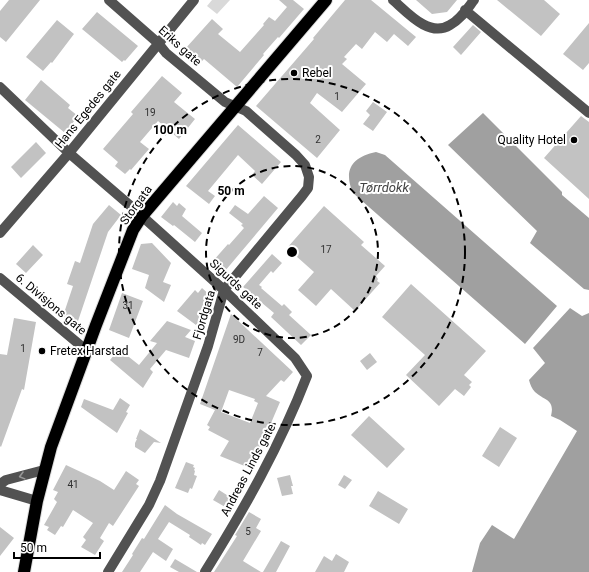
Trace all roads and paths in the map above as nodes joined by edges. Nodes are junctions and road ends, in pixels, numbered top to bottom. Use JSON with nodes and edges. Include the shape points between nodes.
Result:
{"nodes":[{"id":1,"x":109,"y":0,"type":"edge"},
{"id":2,"x":194,"y":0,"type":"edge"},
{"id":3,"x":326,"y":0,"type":"edge"},
{"id":4,"x":393,"y":0,"type":"edge"},
{"id":5,"x":474,"y":0,"type":"edge"},
{"id":6,"x":465,"y":10,"type":"junction"},
{"id":7,"x":158,"y":43,"type":"junction"},
{"id":8,"x":0,"y":87,"type":"edge"},
{"id":9,"x":235,"y":107,"type":"junction"},
{"id":10,"x":589,"y":113,"type":"edge"},
{"id":11,"x":69,"y":153,"type":"junction"},
{"id":12,"x":142,"y":216,"type":"junction"},
{"id":13,"x":0,"y":233,"type":"edge"},
{"id":14,"x":0,"y":278,"type":"edge"},
{"id":15,"x":224,"y":290,"type":"junction"},
{"id":16,"x":86,"y":350,"type":"junction"},
{"id":17,"x":307,"y":376,"type":"joint"},
{"id":18,"x":44,"y":470,"type":"junction"},
{"id":19,"x":0,"y":484,"type":"edge"},
{"id":20,"x":0,"y":490,"type":"edge"},
{"id":21,"x":37,"y":501,"type":"junction"},
{"id":22,"x":24,"y":572,"type":"edge"},
{"id":23,"x":108,"y":572,"type":"edge"},
{"id":24,"x":205,"y":572,"type":"edge"}],
"edges":[{"from":1,"to":7,"type":"street","name":"Eriks gate"},
{"from":2,"to":7,"type":"street","name":"Hans Egedes gate"},
{"from":3,"to":9,"type":"highway","name":"Storgata"},
{"from":4,"to":6,"type":"street","via":[[416,20],[430,27],[449,26]]},
{"from":5,"to":6,"type":"street"},
{"from":6,"to":10,"type":"street"},
{"from":7,"to":9,"type":"street","name":"Eriks gate","via":[[166,53],[225,102]]},
{"from":7,"to":11,"type":"street","name":"Hans Egedes gate"},
{"from":8,"to":11,"type":"street","name":"Sigurds gate"},
{"from":9,"to":12,"type":"highway","name":"Storgata"},
{"from":9,"to":15,"type":"street","name":"Fjordgata","via":[[246,111],[296,155],[305,165],[309,176],[308,188]]},
{"from":11,"to":12,"type":"street","name":"Sigurds gate"},
{"from":11,"to":13,"type":"street","name":"Hans Egedes gate"},
{"from":12,"to":15,"type":"street","name":"Sigurds gate"},
{"from":12,"to":16,"type":"highway","name":"Storgata","via":[[133,230]]},
{"from":14,"to":16,"type":"street","name":"6. Divisjons gate"},
{"from":15,"to":17,"type":"street","name":"Sigurds gate","via":[[295,358]]},
{"from":15,"to":23,"type":"street","name":"Fjordgata","via":[[208,346],[160,481],[149,505]]},
{"from":16,"to":18,"type":"highway","name":"Storgata"},
{"from":17,"to":24,"type":"street","name":"Andreas Linds gate","via":[[284,432],[262,476]]},
{"from":18,"to":19,"type":"street","one_way":true},
{"from":18,"to":21,"type":"highway","name":"Storgata"},
{"from":20,"to":21,"type":"street"},
{"from":21,"to":22,"type":"highway","name":"Storgata"}]}
